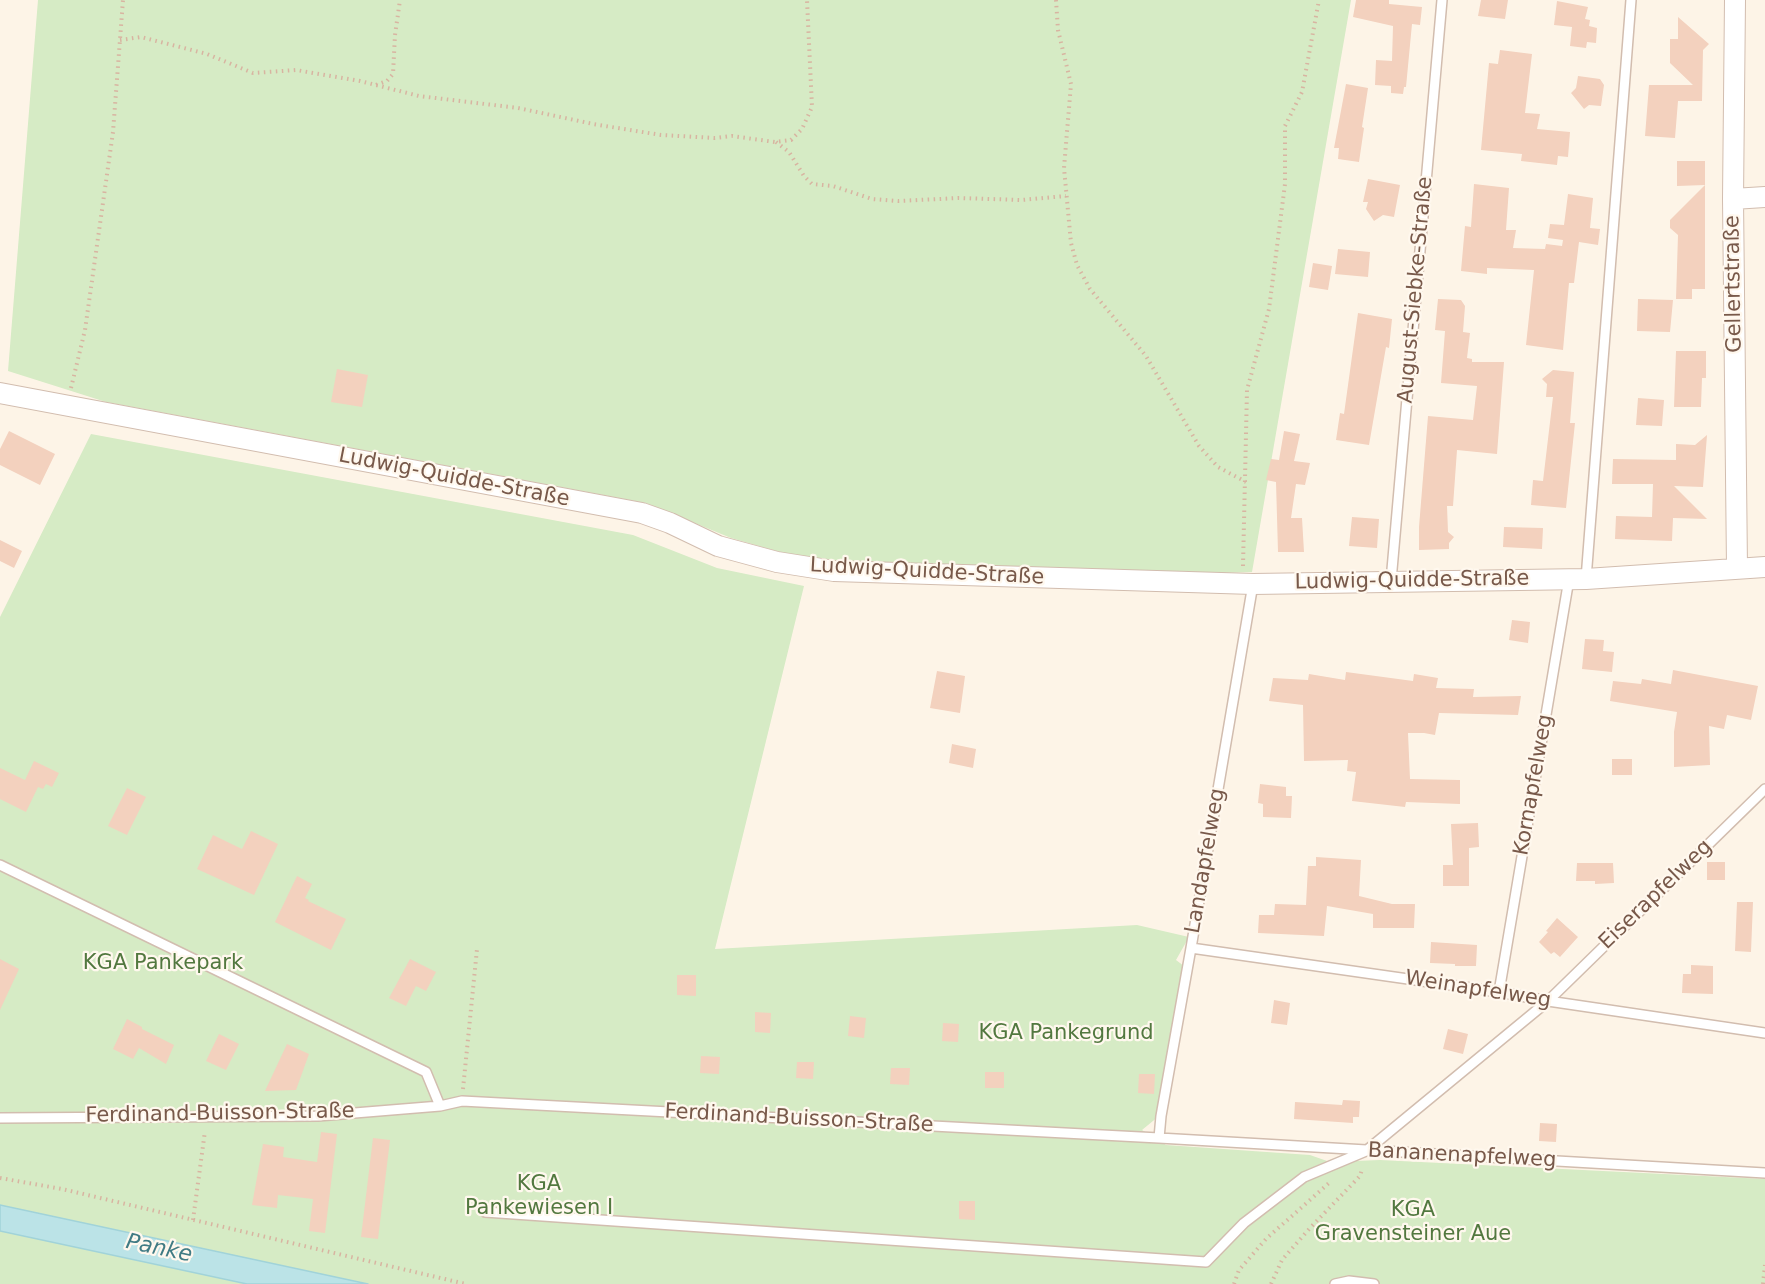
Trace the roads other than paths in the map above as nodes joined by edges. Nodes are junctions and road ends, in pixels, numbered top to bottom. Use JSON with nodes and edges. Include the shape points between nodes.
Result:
{"nodes":[{"id":1,"x":1442,"y":0,"type":"edge"},
{"id":2,"x":1631,"y":0,"type":"edge"},
{"id":3,"x":1735,"y":0,"type":"edge"},
{"id":4,"x":1765,"y":197,"type":"edge"},
{"id":5,"x":1733,"y":199,"type":"junction"},
{"id":6,"x":0,"y":393,"type":"edge"},
{"id":7,"x":1765,"y":567,"type":"edge"},
{"id":8,"x":1737,"y":568,"type":"junction"},
{"id":9,"x":1578,"y":579,"type":"junction"},
{"id":10,"x":1391,"y":581,"type":"junction"},
{"id":11,"x":1247,"y":584,"type":"junction"},
{"id":12,"x":1765,"y":789,"type":"edge"},
{"id":13,"x":0,"y":865,"type":"edge"},
{"id":14,"x":1191,"y":948,"type":"junction"},
{"id":15,"x":1499,"y":992,"type":"junction"},
{"id":16,"x":1548,"y":1001,"type":"junction"},
{"id":17,"x":1765,"y":1033,"type":"edge"},
{"id":18,"x":440,"y":1106,"type":"junction"},
{"id":19,"x":0,"y":1118,"type":"edge"},
{"id":20,"x":1159,"y":1138,"type":"junction"},
{"id":21,"x":1366,"y":1151,"type":"junction"},
{"id":22,"x":1765,"y":1173,"type":"edge"},
{"id":23,"x":485,"y":1212,"type":"dead end"},
{"id":24,"x":1335,"y":1284,"type":"edge"},
{"id":25,"x":1374,"y":1284,"type":"edge"}],
"edges":[{"from":1,"to":10,"type":"lane","name":"August-Siebke-Straße"},
{"from":2,"to":9,"type":"lane"},
{"from":3,"to":5,"type":"street","name":"Gellertstraße"},
{"from":4,"to":5,"type":"street"},
{"from":5,"to":8,"type":"street","name":"Gellertstraße"},
{"from":6,"to":11,"type":"street","name":"Ludwig-Quidde-Straße","via":[[642,513],[718,546],[777,562],[834,571]]},
{"from":7,"to":8,"type":"street","name":"Ludwig-Quidde-Straße"},
{"from":8,"to":9,"type":"street","name":"Ludwig-Quidde-Straße"},
{"from":9,"to":10,"type":"street","name":"Ludwig-Quidde-Straße"},
{"from":9,"to":15,"type":"lane","name":"Kornapfelweg"},
{"from":10,"to":11,"type":"street","name":"Ludwig-Quidde-Straße"},
{"from":11,"to":14,"type":"lane","name":"Landapfelweg"},
{"from":12,"to":16,"type":"lane","name":"Eiserapfelweg"},
{"from":13,"to":18,"type":"lane","via":[[426,1072]]},
{"from":14,"to":15,"type":"lane","name":"Weinapfelweg"},
{"from":14,"to":20,"type":"lane","name":"Landapfelweg"},
{"from":15,"to":16,"type":"lane","name":"Weinapfelweg"},
{"from":16,"to":17,"type":"lane","name":"Weinapfelweg"},
{"from":16,"to":21,"type":"lane","name":"Eiserapfelweg"},
{"from":18,"to":19,"type":"lane","name":"Ferdinand-Buisson-Straße","via":[[318,1116]]},
{"from":18,"to":20,"type":"lane","name":"Ferdinand-Buisson-Straße","via":[[462,1101]]},
{"from":20,"to":21,"type":"lane","name":"Bananenapfelweg"},
{"from":21,"to":22,"type":"lane","name":"Bananenapfelweg"},
{"from":21,"to":23,"type":"lane","via":[[1304,1177],[1244,1223],[1206,1262]]},
{"from":24,"to":25,"type":"lane"}]}
